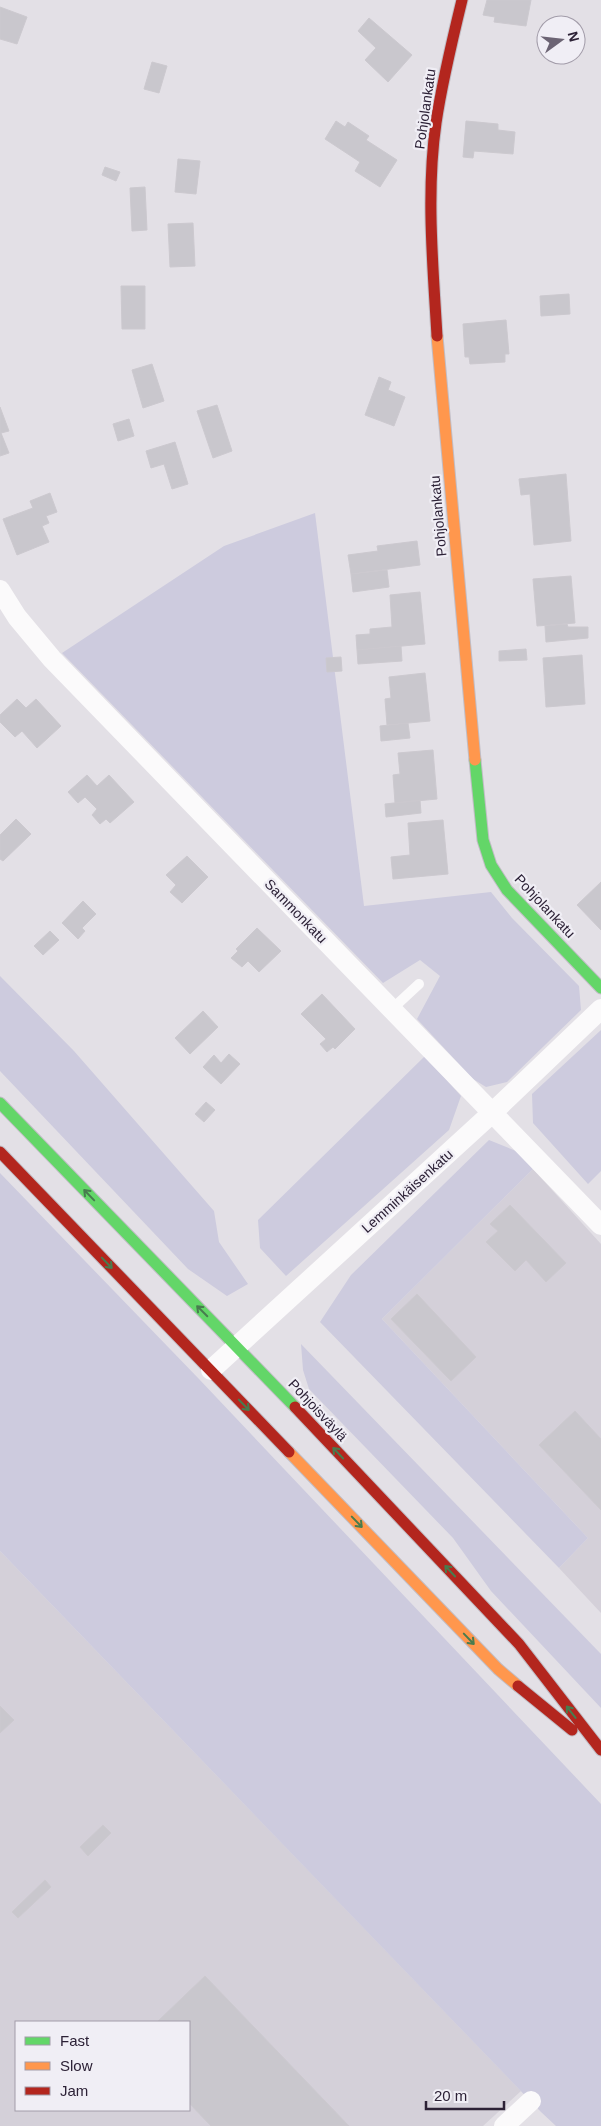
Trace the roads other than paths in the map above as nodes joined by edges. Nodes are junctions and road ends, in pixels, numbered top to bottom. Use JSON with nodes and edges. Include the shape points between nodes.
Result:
{"nodes":[{"id":1,"x":462,"y":0,"type":"edge"},
{"id":2,"x":0,"y":590,"type":"edge"},
{"id":3,"x":419,"y":984,"type":"dead end"},
{"id":4,"x":601,"y":988,"type":"edge"},
{"id":5,"x":392,"y":1009,"type":"junction"},
{"id":6,"x":601,"y":1010,"type":"edge"},
{"id":7,"x":0,"y":1103,"type":"edge"},
{"id":8,"x":492,"y":1113,"type":"junction"},
{"id":9,"x":0,"y":1152,"type":"edge"},
{"id":10,"x":601,"y":1225,"type":"edge"},
{"id":11,"x":237,"y":1346,"type":"junction"},
{"id":12,"x":211,"y":1370,"type":"junction"},
{"id":13,"x":601,"y":1750,"type":"edge"},
{"id":14,"x":601,"y":1754,"type":"edge"},
{"id":15,"x":531,"y":2101,"type":"dead end"},
{"id":16,"x":504,"y":2126,"type":"edge"}],
"edges":[{"from":1,"to":4,"type":"main road","name":"Pohjolankatu","via":[[436,124],[431,190],[441,388],[483,840],[491,865],[507,890]]},
{"from":2,"to":5,"type":"street","name":"Sammonkatu","via":[[17,617],[52,659]]},
{"from":3,"to":5,"type":"lane"},
{"from":5,"to":8,"type":"street","name":"Sammonkatu"},
{"from":6,"to":8,"type":"street","name":"Lemminkäisenkatu"},
{"from":11,"to":7,"type":"main road","name":"Pohjoisväylä","one_way":true},
{"from":8,"to":10,"type":"street","name":"Sammonkatu"},
{"from":8,"to":11,"type":"street","name":"Lemminkäisenkatu"},
{"from":9,"to":12,"type":"main road","one_way":true},
{"from":11,"to":12,"type":"street","name":"Lemminkäisenkatu"},
{"from":13,"to":11,"type":"main road","name":"Pohjoisväylä","one_way":true,"via":[[519,1644]]},
{"from":12,"to":14,"type":"main road","one_way":true,"via":[[498,1669]]},
{"from":15,"to":16,"type":"street"}]}
